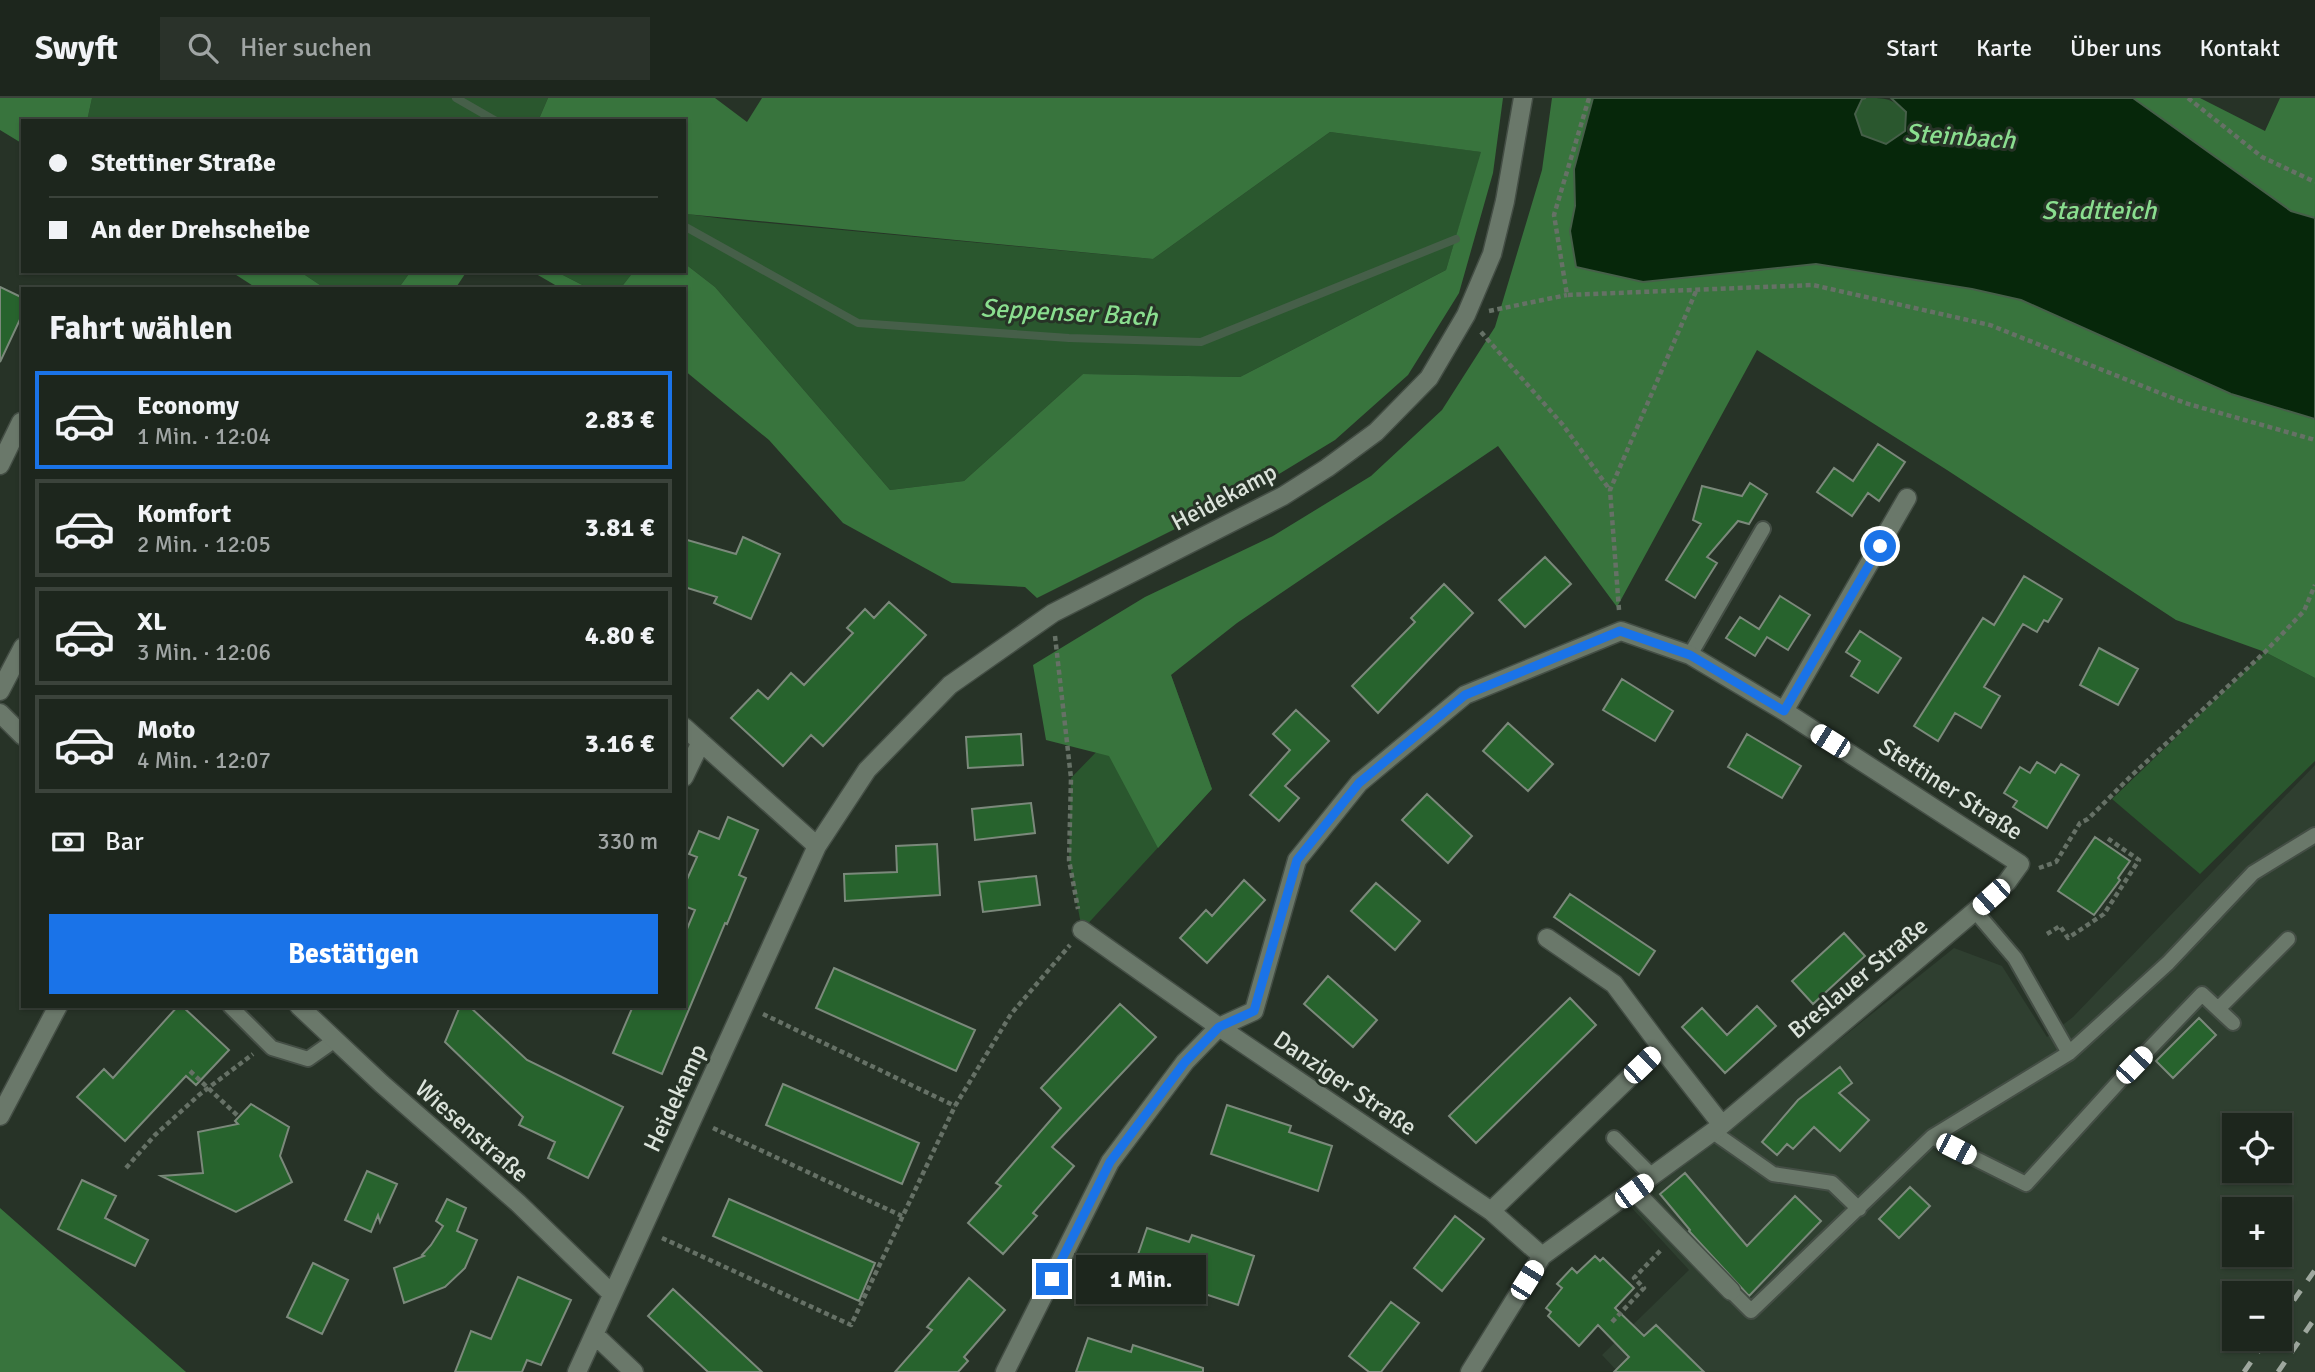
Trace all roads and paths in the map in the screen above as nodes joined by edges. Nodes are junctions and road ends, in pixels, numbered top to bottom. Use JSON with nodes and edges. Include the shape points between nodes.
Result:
{"nodes":[{"id":1,"x":1523,"y":98,"type":"edge"},
{"id":2,"x":1589,"y":98,"type":"edge"},
{"id":3,"x":2188,"y":98,"type":"edge"},
{"id":4,"x":2315,"y":182,"type":"edge"},
{"id":5,"x":1697,"y":289,"type":"junction"},
{"id":6,"x":1567,"y":295,"type":"junction"},
{"id":7,"x":1492,"y":299,"type":"dead end"},
{"id":8,"x":1488,"y":311,"type":"junction"},
{"id":9,"x":1466,"y":315,"type":"junction"},
{"id":10,"x":1479,"y":330,"type":"junction"},
{"id":11,"x":1473,"y":340,"type":"dead end"},
{"id":12,"x":21,"y":422,"type":"dead end"},
{"id":13,"x":2315,"y":440,"type":"edge"},
{"id":14,"x":0,"y":465,"type":"edge"},
{"id":15,"x":1611,"y":490,"type":"junction"},
{"id":16,"x":1907,"y":498,"type":"dead end"},
{"id":17,"x":1763,"y":528,"type":"dead end"},
{"id":18,"x":2315,"y":585,"type":"edge"},
{"id":19,"x":1053,"y":613,"type":"junction"},
{"id":20,"x":1068,"y":631,"type":"dead end"},
{"id":21,"x":1620,"y":631,"type":"junction"},
{"id":22,"x":1056,"y":638,"type":"junction"},
{"id":23,"x":1048,"y":642,"type":"dead end"},
{"id":24,"x":21,"y":651,"type":"edge"},
{"id":25,"x":1690,"y":655,"type":"junction"},
{"id":26,"x":0,"y":691,"type":"edge"},
{"id":27,"x":1784,"y":711,"type":"junction"},
{"id":28,"x":0,"y":713,"type":"edge"},
{"id":29,"x":686,"y":729,"type":"edge"},
{"id":30,"x":21,"y":734,"type":"edge"},
{"id":31,"x":701,"y":742,"type":"junction"},
{"id":32,"x":686,"y":773,"type":"edge"},
{"id":33,"x":2315,"y":835,"type":"edge"},
{"id":34,"x":2107,"y":838,"type":"dead end"},
{"id":35,"x":817,"y":845,"type":"junction"},
{"id":36,"x":2020,"y":864,"type":"junction"},
{"id":37,"x":1975,"y":911,"type":"junction"},
{"id":38,"x":1082,"y":930,"type":"junction"},
{"id":39,"x":2047,"y":934,"type":"dead end"},
{"id":40,"x":1547,"y":938,"type":"dead end"},
{"id":41,"x":2288,"y":939,"type":"dead end"},
{"id":42,"x":744,"y":1005,"type":"junction"},
{"id":43,"x":57,"y":1008,"type":"edge"},
{"id":44,"x":232,"y":1008,"type":"edge"},
{"id":45,"x":301,"y":1008,"type":"edge"},
{"id":46,"x":2219,"y":1009,"type":"junction"},
{"id":47,"x":2234,"y":1023,"type":"dead end"},
{"id":48,"x":1219,"y":1027,"type":"junction"},
{"id":49,"x":335,"y":1040,"type":"junction"},
{"id":50,"x":268,"y":1044,"type":"junction"},
{"id":51,"x":1661,"y":1046,"type":"junction"},
{"id":52,"x":2069,"y":1054,"type":"junction"},
{"id":53,"x":190,"y":1072,"type":"dead end"},
{"id":54,"x":207,"y":1087,"type":"junction"},
{"id":55,"x":955,"y":1106,"type":"junction"},
{"id":56,"x":0,"y":1116,"type":"edge"},
{"id":57,"x":239,"y":1117,"type":"dead end"},
{"id":58,"x":693,"y":1118,"type":"junction"},
{"id":59,"x":1718,"y":1129,"type":"junction"},
{"id":60,"x":1932,"y":1137,"type":"junction"},
{"id":61,"x":1614,"y":1138,"type":"dead end"},
{"id":62,"x":127,"y":1168,"type":"dead end"},
{"id":63,"x":1653,"y":1177,"type":"junction"},
{"id":64,"x":1634,"y":1191,"type":"junction"},
{"id":65,"x":1858,"y":1209,"type":"junction"},
{"id":66,"x":1491,"y":1211,"type":"junction"},
{"id":67,"x":902,"y":1216,"type":"junction"},
{"id":68,"x":642,"y":1229,"type":"junction"},
{"id":69,"x":1676,"y":1235,"type":"junction"},
{"id":70,"x":1542,"y":1256,"type":"junction"},
{"id":71,"x":1731,"y":1291,"type":"joint"},
{"id":72,"x":612,"y":1294,"type":"junction"},
{"id":73,"x":1612,"y":1322,"type":"dead end"},
{"id":74,"x":595,"y":1335,"type":"junction"},
{"id":75,"x":577,"y":1372,"type":"edge"},
{"id":76,"x":634,"y":1372,"type":"edge"},
{"id":77,"x":1005,"y":1372,"type":"edge"},
{"id":78,"x":1470,"y":1372,"type":"edge"}],
"edges":[{"from":1,"to":9,"type":"street","name":"Heidekamp","via":[[1492,254]]},
{"from":2,"to":6,"type":"path","via":[[1554,215]]},
{"from":3,"to":4,"type":"path","via":[[2262,158]]},
{"from":5,"to":6,"type":"path"},
{"from":5,"to":13,"type":"path","via":[[1813,285],[1990,325],[2185,403]]},
{"from":5,"to":15,"type":"path"},
{"from":6,"to":8,"type":"path"},
{"from":7,"to":8,"type":"path"},
{"from":8,"to":9,"type":"path"},
{"from":8,"to":10,"type":"path"},
{"from":9,"to":19,"type":"street","name":"Heidekamp","via":[[1429,378],[1376,432],[1327,468],[1283,496]]},
{"from":10,"to":11,"type":"path"},
{"from":10,"to":15,"type":"path","via":[[1563,425]]},
{"from":12,"to":14,"type":"street"},
{"from":15,"to":21,"type":"path"},
{"from":16,"to":27,"type":"street"},
{"from":17,"to":25,"type":"lane"},
{"from":18,"to":36,"type":"path","via":[[2304,611],[2080,823],[2056,862],[2034,869]]},
{"from":19,"to":22,"type":"path"},
{"from":19,"to":35,"type":"street","name":"Heidekamp","via":[[950,685],[867,770]]},
{"from":20,"to":22,"type":"path"},
{"from":21,"to":25,"type":"street","name":"Stettiner Straße"},
{"from":21,"to":48,"type":"street","via":[[1465,695],[1359,783],[1297,860],[1254,1011]]},
{"from":22,"to":23,"type":"path"},
{"from":22,"to":38,"type":"path","via":[[1071,778],[1069,860]]},
{"from":24,"to":26,"type":"street"},
{"from":25,"to":27,"type":"street","name":"Stettiner Straße"},
{"from":27,"to":36,"type":"street","name":"Stettiner Straße"},
{"from":28,"to":30,"type":"street"},
{"from":29,"to":31,"type":"street"},
{"from":31,"to":32,"type":"street"},
{"from":31,"to":35,"type":"street"},
{"from":33,"to":52,"type":"lane","via":[[2253,873],[2168,963]]},
{"from":34,"to":39,"type":"path","via":[[2139,860],[2104,914],[2068,938],[2060,926]]},
{"from":35,"to":42,"type":"street","name":"Heidekamp"},
{"from":36,"to":37,"type":"street","name":"Breslauer Straße"},
{"from":37,"to":52,"type":"lane","via":[[2015,958]]},
{"from":37,"to":59,"type":"street","name":"Breslauer Straße"},
{"from":38,"to":48,"type":"street","name":"Danziger Straße"},
{"from":38,"to":55,"type":"path","via":[[1011,1014]]},
{"from":40,"to":51,"type":"street","via":[[1614,984]]},
{"from":41,"to":46,"type":"lane"},
{"from":42,"to":55,"type":"path"},
{"from":42,"to":58,"type":"street","name":"Heidekamp"},
{"from":43,"to":56,"type":"street"},
{"from":44,"to":50,"type":"lane"},
{"from":45,"to":49,"type":"street","name":"Wiesenstraße"},
{"from":46,"to":47,"type":"lane"},
{"from":46,"to":60,"type":"lane","via":[[2202,994],[2026,1184]]},
{"from":48,"to":66,"type":"street","name":"Danziger Straße"},
{"from":48,"to":77,"type":"street","via":[[1185,1062],[1110,1162]]},
{"from":49,"to":50,"type":"lane","via":[[308,1059]]},
{"from":49,"to":72,"type":"street","name":"Wiesenstraße","via":[[518,1203]]},
{"from":50,"to":54,"type":"path"},
{"from":51,"to":59,"type":"street"},
{"from":51,"to":66,"type":"street"},
{"from":52,"to":60,"type":"lane"},
{"from":53,"to":54,"type":"path"},
{"from":54,"to":57,"type":"path"},
{"from":54,"to":62,"type":"path"},
{"from":55,"to":67,"type":"path"},
{"from":58,"to":67,"type":"path"},
{"from":58,"to":68,"type":"street","name":"Heidekamp"},
{"from":59,"to":63,"type":"street","name":"Breslauer Straße"},
{"from":59,"to":65,"type":"lane","via":[[1773,1174],[1832,1183]]},
{"from":60,"to":65,"type":"lane"},
{"from":61,"to":63,"type":"lane"},
{"from":63,"to":64,"type":"street","name":"Breslauer Straße"},
{"from":64,"to":69,"type":"street"},
{"from":64,"to":70,"type":"street","name":"Breslauer Straße"},
{"from":65,"to":71,"type":"lane","via":[[1751,1311]]},
{"from":66,"to":70,"type":"street","name":"Danziger Straße"},
{"from":67,"to":68,"type":"path","via":[[851,1325]]},
{"from":68,"to":72,"type":"street","name":"Heidekamp"},
{"from":69,"to":71,"type":"street"},
{"from":69,"to":73,"type":"path","via":[[1634,1278],[1644,1288]]},
{"from":70,"to":78,"type":"street","name":"Breslauer Straße"},
{"from":72,"to":74,"type":"street","name":"Heidekamp"},
{"from":74,"to":75,"type":"street","name":"Heidekamp"},
{"from":74,"to":76,"type":"street"}]}
